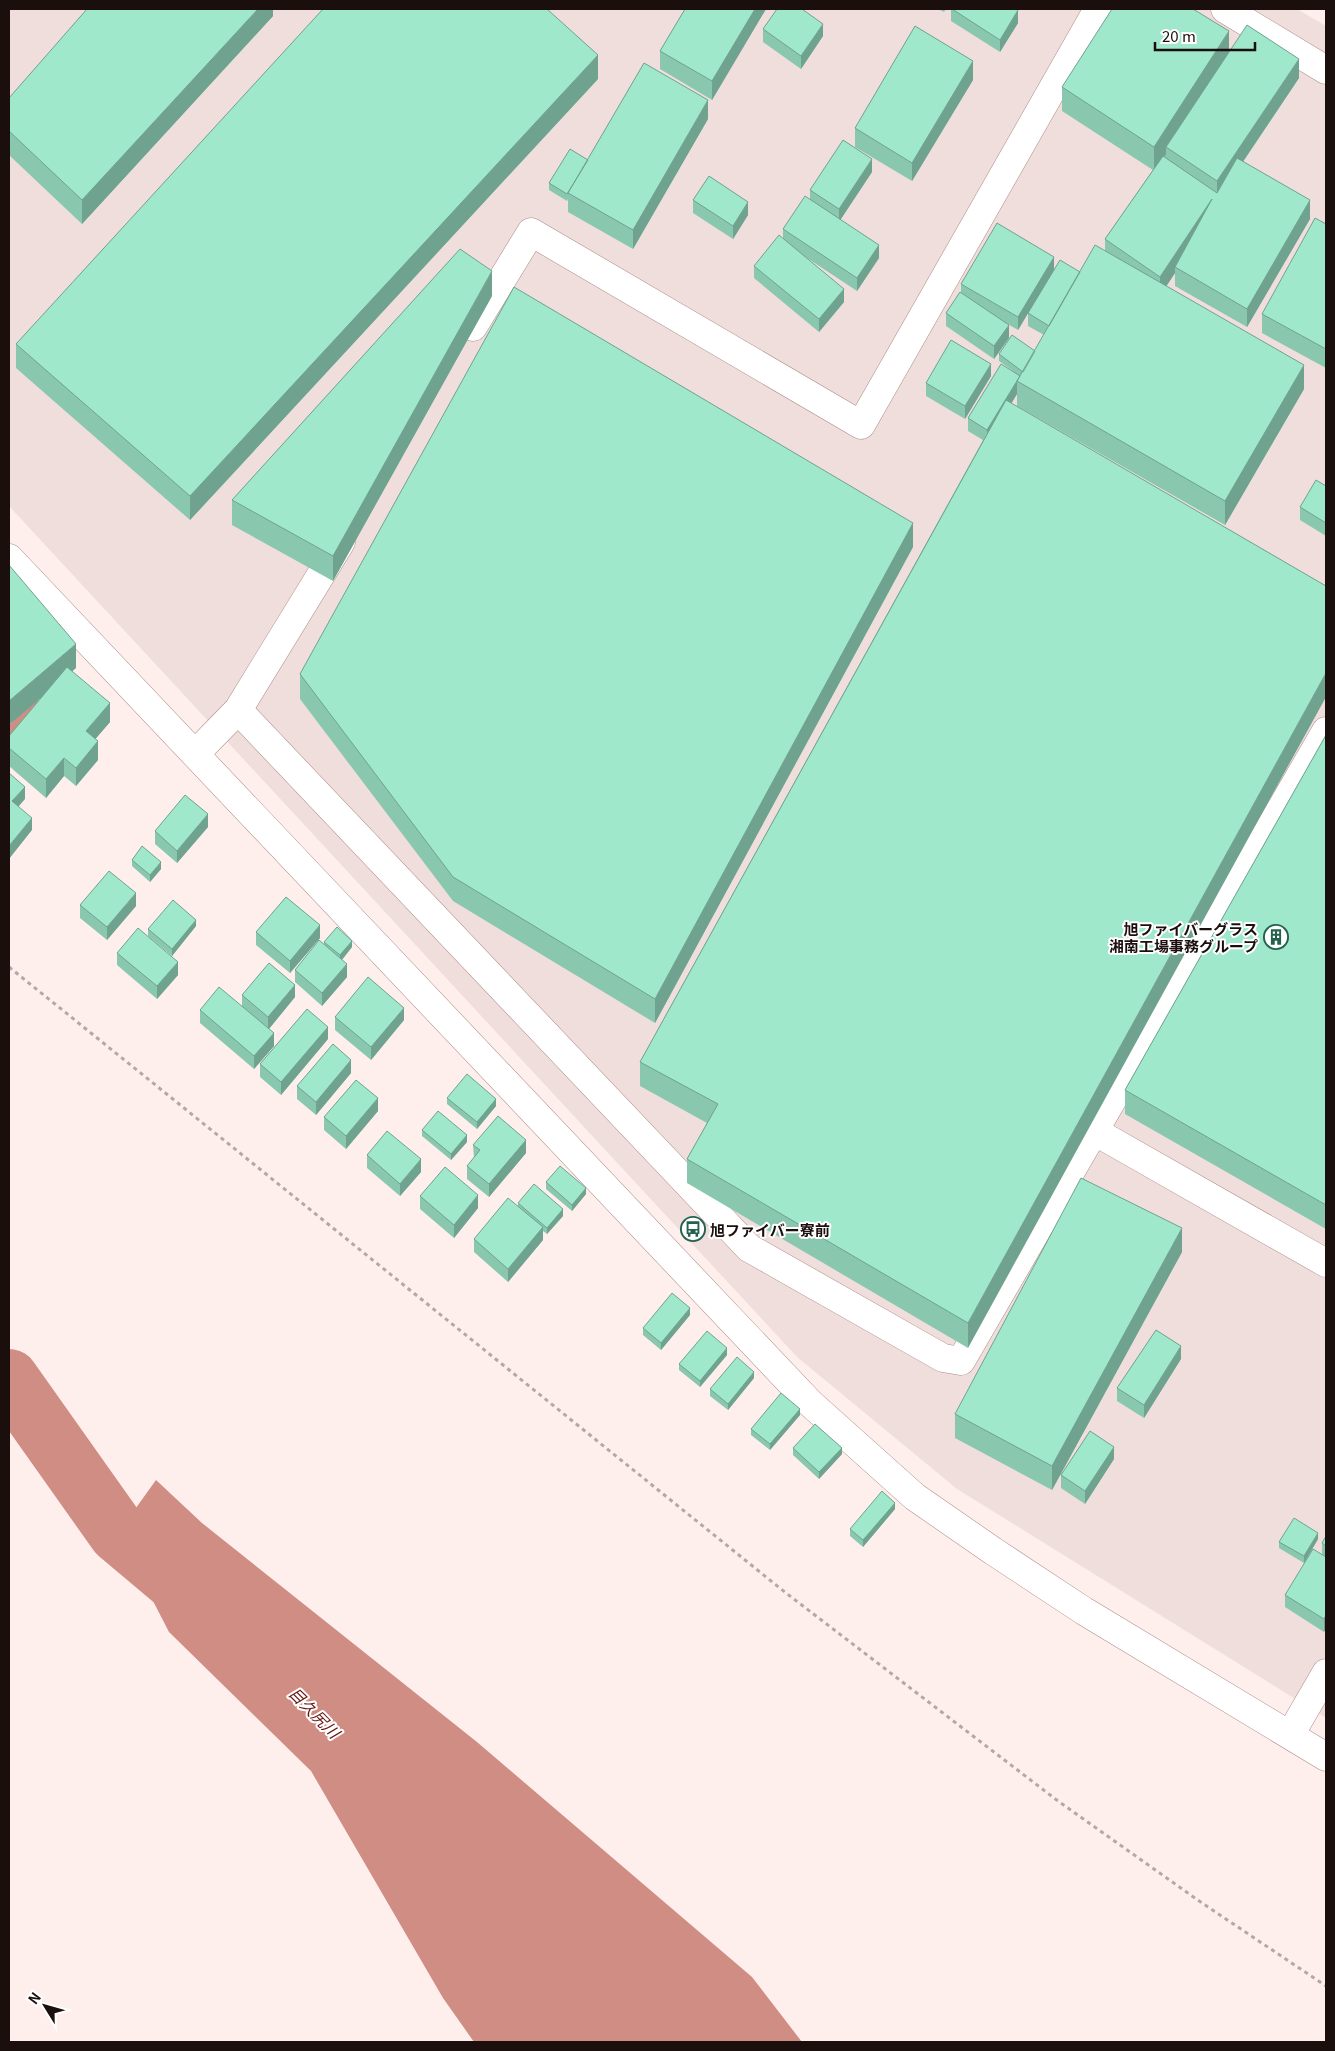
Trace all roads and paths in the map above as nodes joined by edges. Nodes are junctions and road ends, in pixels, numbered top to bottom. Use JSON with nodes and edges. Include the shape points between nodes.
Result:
{"nodes":[{"id":1,"x":1098,"y":9,"type":"edge"},
{"id":2,"x":1224,"y":9,"type":"edge"},
{"id":3,"x":1326,"y":70,"type":"edge"},
{"id":4,"x":459,"y":349,"type":"edge"},
{"id":5,"x":356,"y":517,"type":"edge"},
{"id":6,"x":9,"y":558,"type":"edge"},
{"id":7,"x":238,"y":710,"type":"junction"},
{"id":8,"x":1326,"y":731,"type":"edge"},
{"id":9,"x":195,"y":754,"type":"junction"},
{"id":10,"x":9,"y":967,"type":"edge"},
{"id":11,"x":1094,"y":1131,"type":"junction"},
{"id":12,"x":1326,"y":1263,"type":"edge"},
{"id":13,"x":1326,"y":1673,"type":"edge"},
{"id":14,"x":1290,"y":1736,"type":"junction"},
{"id":15,"x":1326,"y":1757,"type":"edge"},
{"id":16,"x":1326,"y":1986,"type":"edge"}],
"edges":[{"from":1,"to":4,"type":"street","via":[[861,425],[531,232]]},
{"from":2,"to":3,"type":"street"},
{"from":5,"to":7,"type":"street"},
{"from":6,"to":9,"type":"street"},
{"from":7,"to":9,"type":"street"},
{"from":7,"to":11,"type":"street","via":[[750,1248],[943,1358],[961,1361]]},
{"from":8,"to":11,"type":"street"},
{"from":9,"to":14,"type":"street","via":[[810,1403],[915,1497],[1084,1611]]},
{"from":10,"to":16,"type":"path","via":[[786,1593],[1058,1801]]},
{"from":11,"to":12,"type":"street"},
{"from":13,"to":14,"type":"street"},
{"from":14,"to":15,"type":"street"}]}
